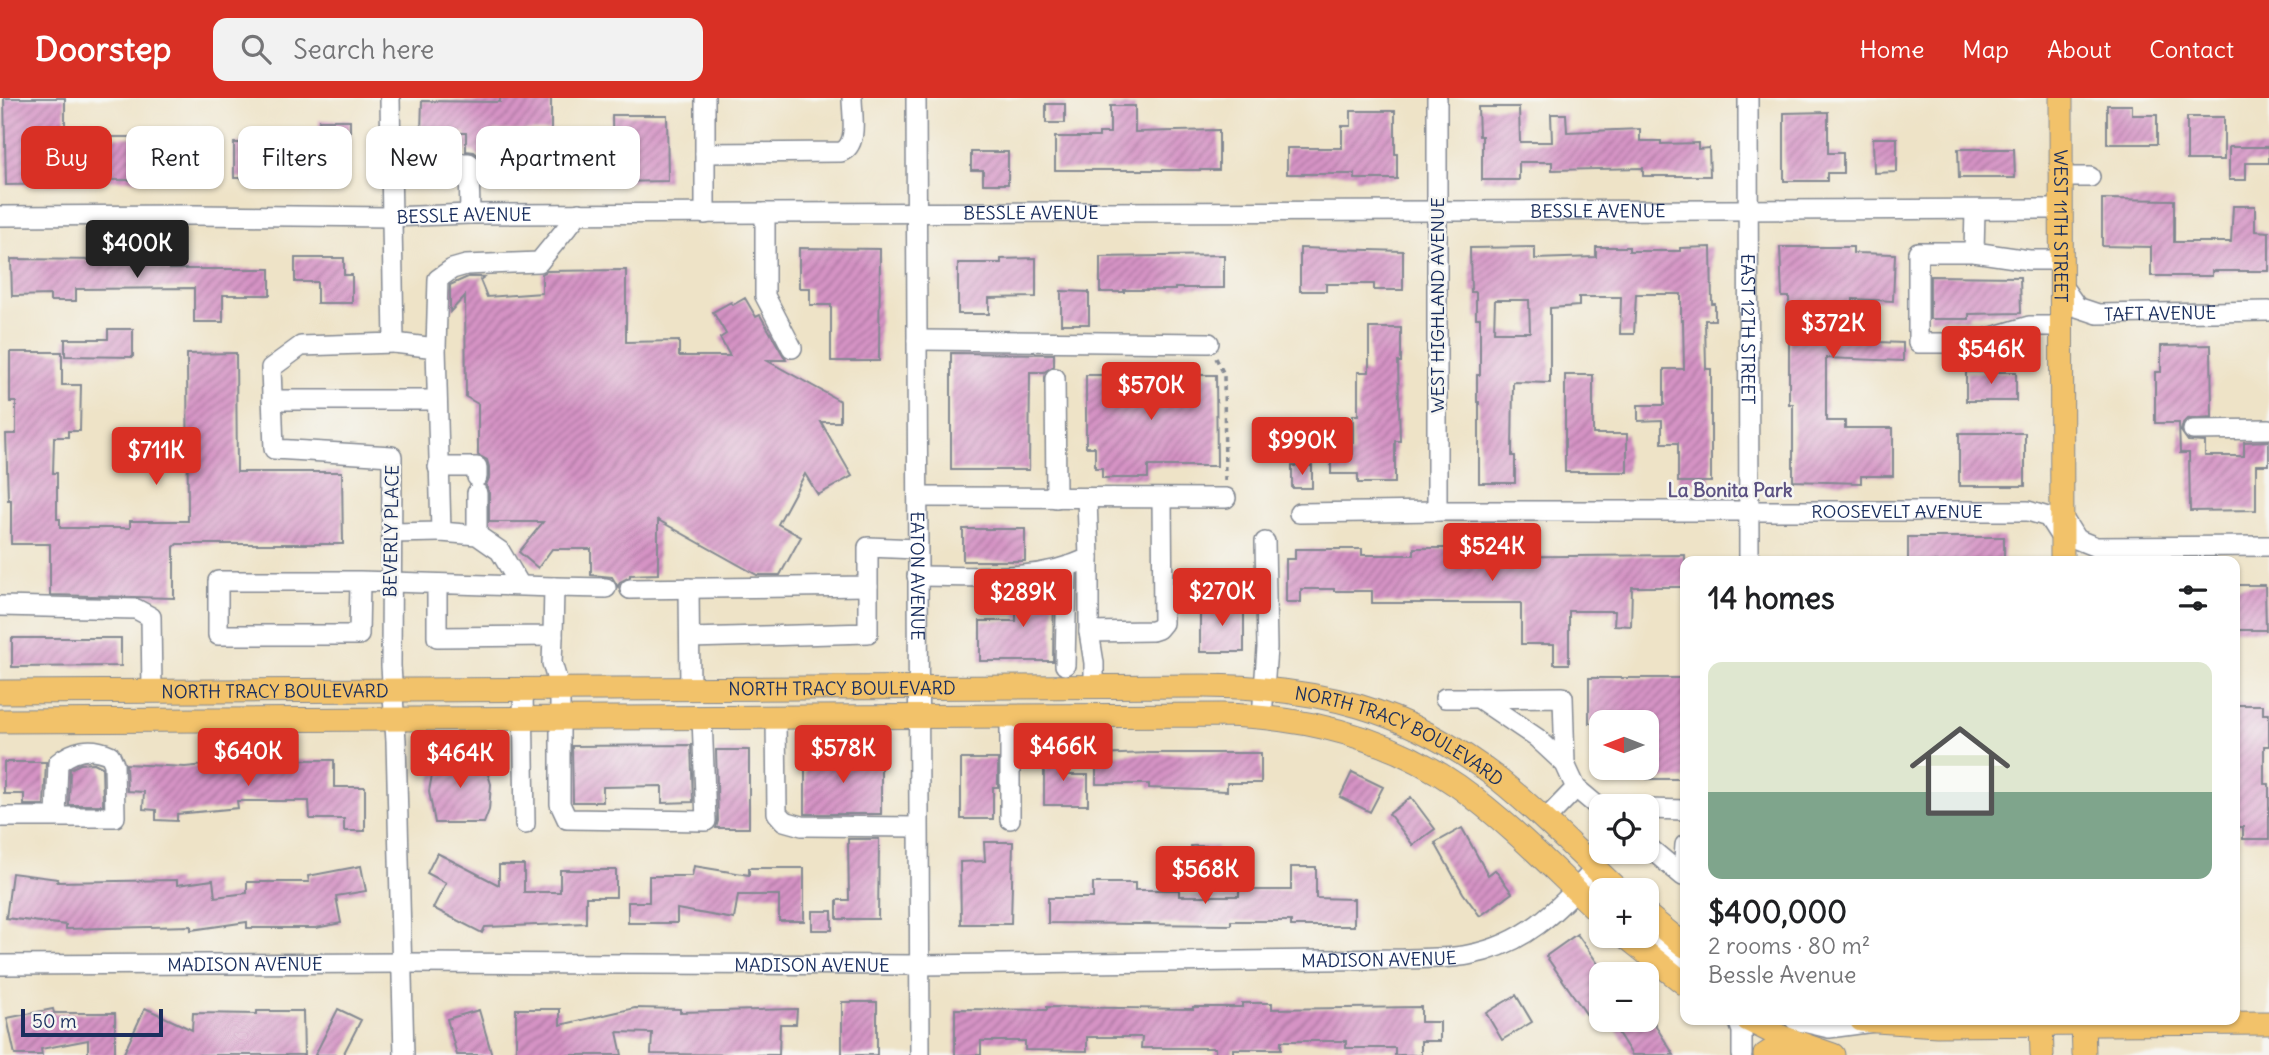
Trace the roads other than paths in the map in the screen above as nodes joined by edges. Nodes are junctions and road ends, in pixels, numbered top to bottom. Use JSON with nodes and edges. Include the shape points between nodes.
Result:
{"nodes":[{"id":1,"x":390,"y":98,"type":"edge"},
{"id":2,"x":705,"y":98,"type":"edge"},
{"id":3,"x":852,"y":98,"type":"edge"},
{"id":4,"x":916,"y":98,"type":"edge"},
{"id":5,"x":1437,"y":98,"type":"edge"},
{"id":6,"x":1748,"y":98,"type":"edge"},
{"id":7,"x":2061,"y":98,"type":"edge"},
{"id":8,"x":390,"y":126,"type":"edge"},
{"id":9,"x":705,"y":153,"type":"junction"},
{"id":10,"x":462,"y":163,"type":"edge"},
{"id":11,"x":2062,"y":177,"type":"junction"},
{"id":12,"x":2090,"y":177,"type":"dead end"},
{"id":13,"x":390,"y":189,"type":"edge"},
{"id":14,"x":2062,"y":209,"type":"junction"},
{"id":15,"x":1975,"y":210,"type":"junction"},
{"id":16,"x":1437,"y":211,"type":"junction"},
{"id":17,"x":1748,"y":211,"type":"junction"},
{"id":18,"x":579,"y":213,"type":"junction"},
{"id":19,"x":765,"y":213,"type":"junction"},
{"id":20,"x":917,"y":213,"type":"junction"},
{"id":21,"x":470,"y":214,"type":"junction"},
{"id":22,"x":705,"y":214,"type":"junction"},
{"id":23,"x":0,"y":216,"type":"edge"},
{"id":24,"x":391,"y":217,"type":"junction"},
{"id":25,"x":1974,"y":253,"type":"junction"},
{"id":26,"x":2062,"y":260,"type":"junction"},
{"id":27,"x":2062,"y":286,"type":"junction"},
{"id":28,"x":2269,"y":311,"type":"edge"},
{"id":29,"x":2062,"y":326,"type":"junction"},
{"id":30,"x":917,"y":340,"type":"junction"},
{"id":31,"x":394,"y":343,"type":"junction"},
{"id":32,"x":1209,"y":343,"type":"road end"},
{"id":33,"x":436,"y":348,"type":"junction"},
{"id":34,"x":792,"y":348,"type":"dead end"},
{"id":35,"x":1055,"y":378,"type":"dead end"},
{"id":36,"x":272,"y":400,"type":"junction"},
{"id":37,"x":437,"y":400,"type":"junction"},
{"id":38,"x":2269,"y":429,"type":"edge"},
{"id":39,"x":2193,"y":430,"type":"dead end"},
{"id":40,"x":438,"y":467,"type":"junction"},
{"id":41,"x":918,"y":497,"type":"junction"},
{"id":42,"x":1056,"y":498,"type":"junction"},
{"id":43,"x":1087,"y":498,"type":"junction"},
{"id":44,"x":1162,"y":498,"type":"junction"},
{"id":45,"x":1226,"y":498,"type":"road end"},
{"id":46,"x":1437,"y":511,"type":"junction"},
{"id":47,"x":1748,"y":512,"type":"junction"},
{"id":48,"x":1299,"y":513,"type":"dead end"},
{"id":49,"x":392,"y":533,"type":"junction"},
{"id":50,"x":441,"y":533,"type":"junction"},
{"id":51,"x":477,"y":535,"type":"junction"},
{"id":52,"x":2062,"y":539,"type":"edge"},
{"id":53,"x":1265,"y":542,"type":"dead end"},
{"id":54,"x":2269,"y":546,"type":"edge"},
{"id":55,"x":917,"y":549,"type":"junction"},
{"id":56,"x":2209,"y":554,"type":"edge"},
{"id":57,"x":1749,"y":556,"type":"edge"},
{"id":58,"x":1089,"y":558,"type":"junction"},
{"id":59,"x":1067,"y":569,"type":"junction"},
{"id":60,"x":917,"y":576,"type":"junction"},
{"id":61,"x":360,"y":580,"type":"junction"},
{"id":62,"x":390,"y":582,"type":"junction"},
{"id":63,"x":438,"y":583,"type":"junction"},
{"id":64,"x":520,"y":585,"type":"junction"},
{"id":65,"x":868,"y":586,"type":"junction"},
{"id":66,"x":554,"y":587,"type":"junction"},
{"id":67,"x":606,"y":588,"type":"dead end"},
{"id":68,"x":689,"y":588,"type":"junction"},
{"id":69,"x":630,"y":589,"type":"dead end"},
{"id":70,"x":0,"y":606,"type":"edge"},
{"id":71,"x":1089,"y":632,"type":"junction"},
{"id":72,"x":553,"y":636,"type":"junction"},
{"id":73,"x":690,"y":638,"type":"junction"},
{"id":74,"x":1065,"y":665,"type":"dead end"},
{"id":75,"x":1094,"y":687,"type":"junction"},
{"id":76,"x":917,"y":688,"type":"junction"},
{"id":77,"x":1265,"y":688,"type":"junction"},
{"id":78,"x":690,"y":689,"type":"junction"},
{"id":79,"x":392,"y":690,"type":"junction"},
{"id":80,"x":523,"y":690,"type":"junction"},
{"id":81,"x":560,"y":690,"type":"junction"},
{"id":82,"x":152,"y":691,"type":"junction"},
{"id":83,"x":0,"y":692,"type":"edge"},
{"id":84,"x":1445,"y":698,"type":"dead end"},
{"id":85,"x":1478,"y":698,"type":"junction"},
{"id":86,"x":918,"y":717,"type":"junction"},
{"id":87,"x":1010,"y":717,"type":"junction"},
{"id":88,"x":1262,"y":717,"type":"junction"},
{"id":89,"x":702,"y":718,"type":"junction"},
{"id":90,"x":776,"y":718,"type":"junction"},
{"id":91,"x":394,"y":719,"type":"junction"},
{"id":92,"x":523,"y":719,"type":"junction"},
{"id":93,"x":560,"y":719,"type":"junction"},
{"id":94,"x":87,"y":720,"type":"junction"},
{"id":95,"x":0,"y":721,"type":"edge"},
{"id":96,"x":87,"y":749,"type":"junction"},
{"id":97,"x":1565,"y":764,"type":"junction"},
{"id":98,"x":1576,"y":788,"type":"junction"},
{"id":99,"x":1589,"y":799,"type":"edge"},
{"id":100,"x":1659,"y":809,"type":"edge"},
{"id":101,"x":1680,"y":810,"type":"edge"},
{"id":102,"x":0,"y":817,"type":"edge"},
{"id":103,"x":57,"y":817,"type":"junction"},
{"id":104,"x":1010,"y":819,"type":"dead end"},
{"id":105,"x":1545,"y":820,"type":"junction"},
{"id":106,"x":525,"y":824,"type":"dead end"},
{"id":107,"x":918,"y":827,"type":"junction"},
{"id":108,"x":1659,"y":856,"type":"edge"},
{"id":109,"x":1595,"y":869,"type":"junction"},
{"id":110,"x":1680,"y":873,"type":"edge"},
{"id":111,"x":1605,"y":878,"type":"edge"},
{"id":112,"x":1575,"y":890,"type":"junction"},
{"id":113,"x":1589,"y":903,"type":"edge"},
{"id":114,"x":1659,"y":925,"type":"edge"},
{"id":115,"x":1680,"y":942,"type":"edge"},
{"id":116,"x":1659,"y":947,"type":"edge"},
{"id":117,"x":1640,"y":948,"type":"edge"},
{"id":118,"x":1680,"y":961,"type":"edge"},
{"id":119,"x":402,"y":963,"type":"junction"},
{"id":120,"x":0,"y":965,"type":"edge"},
{"id":121,"x":920,"y":965,"type":"junction"},
{"id":122,"x":1680,"y":980,"type":"edge"},
{"id":123,"x":2240,"y":1023,"type":"edge"},
{"id":124,"x":2269,"y":1023,"type":"edge"},
{"id":125,"x":1752,"y":1025,"type":"edge"},
{"id":126,"x":1759,"y":1025,"type":"edge"},
{"id":127,"x":1816,"y":1025,"type":"edge"},
{"id":128,"x":1846,"y":1025,"type":"edge"},
{"id":129,"x":2042,"y":1025,"type":"edge"},
{"id":130,"x":2083,"y":1025,"type":"edge"},
{"id":131,"x":1801,"y":1045,"type":"junction"},
{"id":132,"x":1742,"y":1049,"type":"edge"},
{"id":133,"x":404,"y":1055,"type":"edge"},
{"id":134,"x":920,"y":1055,"type":"edge"},
{"id":135,"x":1765,"y":1055,"type":"edge"},
{"id":136,"x":1833,"y":1055,"type":"edge"},
{"id":137,"x":2042,"y":1055,"type":"edge"},
{"id":138,"x":2084,"y":1055,"type":"edge"}],
"edges":[{"from":1,"to":8,"type":"street"},
{"from":2,"to":9,"type":"street"},
{"from":3,"to":9,"type":"street","via":[[848,150]]},
{"from":4,"to":20,"type":"street","name":"EATON AVENUE"},
{"from":5,"to":16,"type":"street","name":"WEST HIGHLAND AVENUE"},
{"from":6,"to":17,"type":"street","name":"EAST 12TH STREET"},
{"from":7,"to":11,"type":"main road","name":"WEST 11TH STREET"},
{"from":9,"to":22,"type":"street"},
{"from":10,"to":21,"type":"street","via":[[469,163]]},
{"from":11,"to":12,"type":"street"},
{"from":11,"to":14,"type":"main road","name":"WEST 11TH STREET"},
{"from":13,"to":24,"type":"street"},
{"from":14,"to":15,"type":"street","name":"BESSLE AVENUE"},
{"from":14,"to":26,"type":"main road","name":"WEST 11TH STREET"},
{"from":15,"to":17,"type":"street","name":"BESSLE AVENUE"},
{"from":15,"to":25,"type":"street"},
{"from":16,"to":17,"type":"street","name":"BESSLE AVENUE"},
{"from":16,"to":20,"type":"street","name":"BESSLE AVENUE"},
{"from":16,"to":46,"type":"street","name":"WEST HIGHLAND AVENUE"},
{"from":17,"to":47,"type":"street","name":"EAST 12TH STREET"},
{"from":18,"to":21,"type":"street","name":"BESSLE AVENUE"},
{"from":18,"to":22,"type":"street","name":"BESSLE AVENUE"},
{"from":18,"to":33,"type":"street","via":[[539,262],[466,265],[438,279]]},
{"from":19,"to":20,"type":"street","name":"BESSLE AVENUE"},
{"from":19,"to":22,"type":"street","name":"BESSLE AVENUE"},
{"from":19,"to":34,"type":"street","via":[[765,296]]},
{"from":20,"to":30,"type":"street","name":"EATON AVENUE"},
{"from":21,"to":24,"type":"street","name":"BESSLE AVENUE"},
{"from":23,"to":24,"type":"street","name":"BESSLE AVENUE"},
{"from":24,"to":31,"type":"street"},
{"from":25,"to":26,"type":"street"},
{"from":25,"to":29,"type":"street","via":[[1918,252],[1918,343],[1972,343],[2029,326]]},
{"from":26,"to":27,"type":"main road","name":"WEST 11TH STREET"},
{"from":27,"to":28,"type":"street","name":"TAFT AVENUE","via":[[2077,307],[2098,313]]},
{"from":27,"to":29,"type":"main road","name":"WEST 11TH STREET"},
{"from":29,"to":52,"type":"main road","name":"WEST 11TH STREET"},
{"from":30,"to":32,"type":"street"},
{"from":30,"to":41,"type":"street","name":"EATON AVENUE"},
{"from":31,"to":33,"type":"street"},
{"from":31,"to":36,"type":"street","name":"BEVERLY PLACE","via":[[301,346],[271,368]]},
{"from":33,"to":37,"type":"street"},
{"from":35,"to":42,"type":"street"},
{"from":36,"to":37,"type":"street"},
{"from":36,"to":49,"type":"street","name":"BEVERLY PLACE","via":[[274,449],[392,456]]},
{"from":37,"to":40,"type":"street"},
{"from":38,"to":39,"type":"street"},
{"from":40,"to":50,"type":"street"},
{"from":40,"to":51,"type":"street","via":[[477,467]]},
{"from":41,"to":42,"type":"street"},
{"from":41,"to":55,"type":"street","name":"EATON AVENUE"},
{"from":42,"to":43,"type":"street"},
{"from":43,"to":44,"type":"street"},
{"from":43,"to":58,"type":"street"},
{"from":44,"to":45,"type":"street"},
{"from":44,"to":71,"type":"street","via":[[1163,623],[1152,631]]},
{"from":46,"to":47,"type":"street","name":"ROOSEVELT AVENUE"},
{"from":46,"to":48,"type":"street","name":"ROOSEVELT AVENUE"},
{"from":47,"to":52,"type":"street","name":"ROOSEVELT AVENUE","via":[[2028,512],[2048,517]]},
{"from":47,"to":57,"type":"street","name":"EAST 12TH STREET"},
{"from":49,"to":50,"type":"street"},
{"from":49,"to":62,"type":"street","name":"BEVERLY PLACE"},
{"from":50,"to":51,"type":"street"},
{"from":51,"to":64,"type":"street","via":[[499,551]]},
{"from":52,"to":56,"type":"street","name":"ROOSEVELT AVENUE","via":[[2096,547]]},
{"from":53,"to":77,"type":"street"},
{"from":54,"to":56,"type":"street","name":"ROOSEVELT AVENUE"},
{"from":55,"to":60,"type":"street","name":"EATON AVENUE"},
{"from":55,"to":65,"type":"street","via":[[868,547]]},
{"from":58,"to":59,"type":"street"},
{"from":58,"to":71,"type":"street"},
{"from":59,"to":60,"type":"street","via":[[1018,576]]},
{"from":59,"to":74,"type":"street"},
{"from":60,"to":76,"type":"street","name":"EATON AVENUE"},
{"from":61,"to":61,"type":"street","via":[[218,580],[218,635],[359,635]]},
{"from":61,"to":62,"type":"street"},
{"from":62,"to":63,"type":"street"},
{"from":62,"to":79,"type":"street","name":"BEVERLY PLACE"},
{"from":63,"to":64,"type":"street"},
{"from":63,"to":72,"type":"street","via":[[436,637]]},
{"from":64,"to":66,"type":"street"},
{"from":65,"to":68,"type":"street"},
{"from":65,"to":73,"type":"street","via":[[868,633]]},
{"from":66,"to":67,"type":"street"},
{"from":66,"to":72,"type":"street"},
{"from":68,"to":69,"type":"street"},
{"from":68,"to":73,"type":"street"},
{"from":70,"to":82,"type":"street","via":[[136,609],[151,617]]},
{"from":71,"to":75,"type":"street"},
{"from":72,"to":81,"type":"street","via":[[552,663]]},
{"from":73,"to":78,"type":"street"},
{"from":75,"to":76,"type":"main road","name":"NORTH TRACY BOULEVARD"},
{"from":75,"to":77,"type":"main road","name":"NORTH TRACY BOULEVARD"},
{"from":76,"to":78,"type":"main road","name":"NORTH TRACY BOULEVARD"},
{"from":76,"to":86,"type":"street","name":"EATON AVENUE"},
{"from":77,"to":88,"type":"street"},
{"from":77,"to":105,"type":"main road","name":"NORTH TRACY BOULEVARD","via":[[1332,698],[1415,727],[1480,766]]},
{"from":78,"to":81,"type":"main road","name":"NORTH TRACY BOULEVARD"},
{"from":79,"to":80,"type":"main road","name":"NORTH TRACY BOULEVARD"},
{"from":79,"to":82,"type":"main road","name":"NORTH TRACY BOULEVARD"},
{"from":79,"to":91,"type":"street","name":"BEVERLY PLACE"},
{"from":80,"to":81,"type":"main road","name":"NORTH TRACY BOULEVARD"},
{"from":80,"to":92,"type":"street"},
{"from":81,"to":93,"type":"street"},
{"from":82,"to":83,"type":"main road","name":"NORTH TRACY BOULEVARD"},
{"from":84,"to":85,"type":"street"},
{"from":85,"to":97,"type":"street","via":[[1537,738]]},
{"from":85,"to":97,"type":"street","via":[[1563,697]]},
{"from":86,"to":87,"type":"main road","name":"NORTH TRACY BOULEVARD"},
{"from":86,"to":90,"type":"main road","name":"NORTH TRACY BOULEVARD"},
{"from":86,"to":107,"type":"street","name":"EATON AVENUE"},
{"from":87,"to":88,"type":"main road","name":"NORTH TRACY BOULEVARD"},
{"from":87,"to":104,"type":"street"},
{"from":88,"to":112,"type":"main road","name":"NORTH TRACY BOULEVARD","via":[[1346,732],[1413,759],[1480,802]]},
{"from":89,"to":90,"type":"main road","name":"NORTH TRACY BOULEVARD"},
{"from":89,"to":93,"type":"main road","name":"NORTH TRACY BOULEVARD"},
{"from":89,"to":93,"type":"street","via":[[706,821],[567,819],[560,804]]},
{"from":90,"to":107,"type":"street","via":[[777,813],[784,821],[802,826]]},
{"from":91,"to":92,"type":"main road","name":"NORTH TRACY BOULEVARD"},
{"from":91,"to":94,"type":"main road","name":"NORTH TRACY BOULEVARD"},
{"from":91,"to":119,"type":"street","name":"BEVERLY PLACE"},
{"from":92,"to":93,"type":"main road","name":"NORTH TRACY BOULEVARD"},
{"from":92,"to":106,"type":"street"},
{"from":94,"to":95,"type":"main road","name":"NORTH TRACY BOULEVARD"},
{"from":94,"to":96,"type":"street"},
{"from":96,"to":103,"type":"street","via":[[68,754],[58,764]]},
{"from":96,"to":103,"type":"street","via":[[113,758],[115,817]]},
{"from":97,"to":98,"type":"street"},
{"from":98,"to":99,"type":"street"},
{"from":98,"to":105,"type":"street"},
{"from":100,"to":101,"type":"street"},
{"from":102,"to":103,"type":"street"},
{"from":105,"to":109,"type":"main road","name":"NORTH TRACY BOULEVARD"},
{"from":107,"to":121,"type":"street","name":"EATON AVENUE"},
{"from":108,"to":110,"type":"street"},
{"from":109,"to":111,"type":"main road","name":"NORTH TRACY BOULEVARD"},
{"from":109,"to":112,"type":"street","name":"MADISON AVENUE"},
{"from":112,"to":113,"type":"main road","name":"NORTH TRACY BOULEVARD"},
{"from":112,"to":121,"type":"street","name":"MADISON AVENUE","via":[[1527,933],[1467,955]]},
{"from":114,"to":115,"type":"main road"},
{"from":116,"to":118,"type":"street"},
{"from":117,"to":122,"type":"main road"},
{"from":119,"to":120,"type":"street","name":"MADISON AVENUE"},
{"from":119,"to":121,"type":"street","name":"MADISON AVENUE"},
{"from":119,"to":133,"type":"street","name":"BEVERLY PLACE"},
{"from":121,"to":134,"type":"street","name":"EATON AVENUE"},
{"from":123,"to":124,"type":"main road"},
{"from":125,"to":132,"type":"street"},
{"from":126,"to":131,"type":"main road"},
{"from":127,"to":128,"type":"street"},
{"from":129,"to":137,"type":"main road"},
{"from":130,"to":138,"type":"main road"},
{"from":131,"to":135,"type":"main road","via":[[1784,1045]]},
{"from":131,"to":136,"type":"main road"}]}
